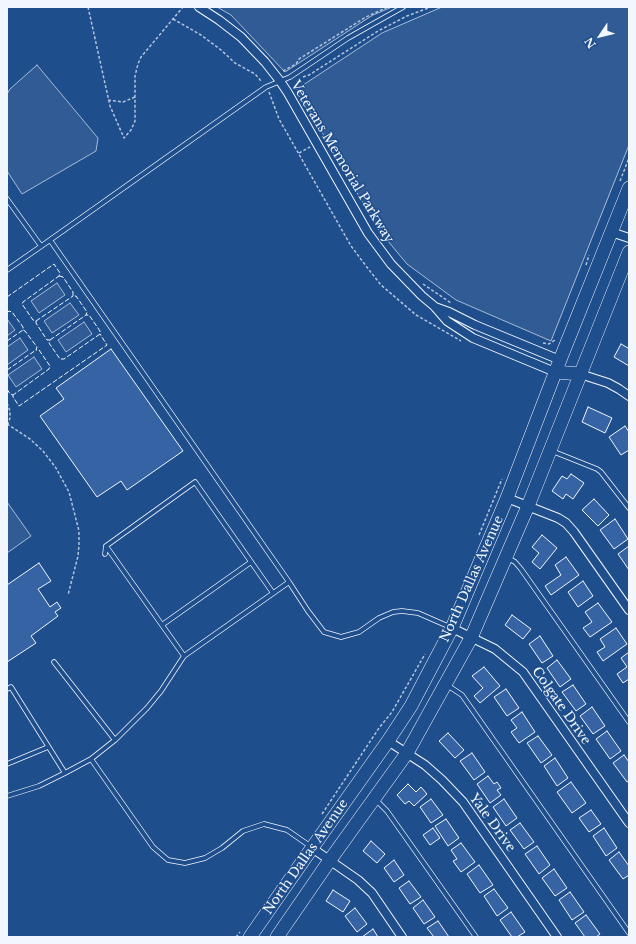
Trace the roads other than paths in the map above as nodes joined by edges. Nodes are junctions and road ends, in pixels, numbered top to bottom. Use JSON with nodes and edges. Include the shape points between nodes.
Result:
{"nodes":[{"id":1,"x":199,"y":7,"type":"edge"},
{"id":2,"x":403,"y":7,"type":"edge"},
{"id":3,"x":280,"y":81,"type":"junction"},
{"id":4,"x":629,"y":188,"type":"edge"},
{"id":5,"x":7,"y":199,"type":"edge"},
{"id":6,"x":612,"y":232,"type":"junction"},
{"id":7,"x":629,"y":238,"type":"edge"},
{"id":8,"x":50,"y":240,"type":"junction"},
{"id":9,"x":41,"y":246,"type":"junction"},
{"id":10,"x":629,"y":252,"type":"edge"},
{"id":11,"x":7,"y":270,"type":"edge"},
{"id":12,"x":434,"y":306,"type":"junction"},
{"id":13,"x":560,"y":360,"type":"junction"},
{"id":14,"x":555,"y":372,"type":"junction"},
{"id":15,"x":580,"y":374,"type":"junction"},
{"id":16,"x":629,"y":396,"type":"edge"},
{"id":17,"x":550,"y":451,"type":"junction"},
{"id":18,"x":507,"y":498,"type":"junction"},
{"id":19,"x":528,"y":506,"type":"junction"},
{"id":20,"x":629,"y":508,"type":"edge"},
{"id":21,"x":106,"y":546,"type":"junction"},
{"id":22,"x":105,"y":554,"type":"dead end"},
{"id":23,"x":506,"y":557,"type":"junction"},
{"id":24,"x":251,"y":562,"type":"junction"},
{"id":25,"x":289,"y":582,"type":"junction"},
{"id":26,"x":272,"y":593,"type":"junction"},
{"id":27,"x":629,"y":610,"type":"edge"},
{"id":28,"x":162,"y":625,"type":"junction"},
{"id":29,"x":452,"y":628,"type":"junction"},
{"id":30,"x":471,"y":638,"type":"junction"},
{"id":31,"x":184,"y":656,"type":"junction"},
{"id":32,"x":54,"y":662,"type":"dead end"},
{"id":33,"x":446,"y":684,"type":"junction"},
{"id":34,"x":7,"y":688,"type":"edge"},
{"id":35,"x":629,"y":722,"type":"edge"},
{"id":36,"x":114,"y":740,"type":"junction"},
{"id":37,"x":388,"y":741,"type":"junction"},
{"id":38,"x":48,"y":747,"type":"junction"},
{"id":39,"x":407,"y":754,"type":"junction"},
{"id":40,"x":91,"y":759,"type":"junction"},
{"id":41,"x":7,"y":764,"type":"edge"},
{"id":42,"x":65,"y":773,"type":"junction"},
{"id":43,"x":7,"y":796,"type":"edge"},
{"id":44,"x":374,"y":799,"type":"junction"},
{"id":45,"x":629,"y":823,"type":"edge"},
{"id":46,"x":312,"y":848,"type":"junction"},
{"id":47,"x":330,"y":860,"type":"junction"},
{"id":48,"x":629,"y":933,"type":"edge"},
{"id":49,"x":245,"y":934,"type":"edge"},
{"id":50,"x":277,"y":937,"type":"edge"},
{"id":51,"x":402,"y":937,"type":"edge"},
{"id":52,"x":476,"y":937,"type":"edge"},
{"id":53,"x":557,"y":937,"type":"edge"}],
"edges":[{"from":1,"to":3,"type":"street","name":"Veterans Memorial Parkway","via":[[241,37]]},
{"from":2,"to":3,"type":"lane","name":"Veterans Memorial Parkway"},
{"from":3,"to":8,"type":"lane","via":[[261,91]]},
{"from":3,"to":12,"type":"street","name":"Veterans Memorial Parkway","via":[[368,233],[391,264]]},
{"from":4,"to":6,"type":"main road","name":"North Dallas Avenue"},
{"from":5,"to":9,"type":"lane"},
{"from":6,"to":7,"type":"street"},
{"from":6,"to":13,"type":"main road","name":"North Dallas Avenue"},
{"from":8,"to":9,"type":"lane"},
{"from":8,"to":25,"type":"lane"},
{"from":9,"to":11,"type":"lane"},
{"from":10,"to":15,"type":"main road","name":"North Dallas Avenue"},
{"from":12,"to":13,"type":"street","name":"Veterans Memorial Parkway"},
{"from":12,"to":14,"type":"street","name":"Veterans Memorial Parkway","via":[[447,321],[473,338]]},
{"from":13,"to":14,"type":"main road","name":"North Dallas Avenue"},
{"from":13,"to":15,"type":"main road"},
{"from":14,"to":15,"type":"main road"},
{"from":14,"to":18,"type":"main road","name":"North Dallas Avenue"},
{"from":15,"to":16,"type":"street","via":[[608,384]]},
{"from":15,"to":17,"type":"main road","name":"North Dallas Avenue"},
{"from":17,"to":19,"type":"main road","name":"North Dallas Avenue"},
{"from":17,"to":20,"type":"lane","via":[[597,469]]},
{"from":18,"to":19,"type":"street"},
{"from":18,"to":29,"type":"main road","name":"North Dallas Avenue"},
{"from":19,"to":23,"type":"main road","name":"North Dallas Avenue"},
{"from":19,"to":27,"type":"street","via":[[566,523]]},
{"from":21,"to":22,"type":"lane"},
{"from":21,"to":24,"type":"lane","via":[[196,482]]},
{"from":21,"to":28,"type":"lane"},
{"from":23,"to":30,"type":"main road","name":"North Dallas Avenue"},
{"from":23,"to":35,"type":"lane","via":[[521,569]]},
{"from":24,"to":26,"type":"lane"},
{"from":24,"to":28,"type":"lane"},
{"from":25,"to":26,"type":"lane"},
{"from":25,"to":29,"type":"lane","via":[[324,632],[341,637],[359,632],[393,612],[402,611],[418,613]]},
{"from":26,"to":31,"type":"lane"},
{"from":28,"to":31,"type":"lane"},
{"from":29,"to":30,"type":"street","name":"Colgate Drive"},
{"from":29,"to":37,"type":"main road","name":"North Dallas Avenue","via":[[411,706]]},
{"from":30,"to":33,"type":"main road","name":"North Dallas Avenue"},
{"from":30,"to":45,"type":"street","name":"Colgate Drive","via":[[495,649],[523,672]]},
{"from":31,"to":36,"type":"lane","via":[[147,708]]},
{"from":32,"to":36,"type":"lane"},
{"from":33,"to":39,"type":"main road","name":"North Dallas Avenue"},
{"from":33,"to":48,"type":"lane","via":[[462,695]]},
{"from":34,"to":38,"type":"lane","via":[[11,687]]},
{"from":36,"to":40,"type":"lane"},
{"from":37,"to":39,"type":"street","name":"Yale Drive"},
{"from":37,"to":46,"type":"main road","name":"North Dallas Avenue"},
{"from":38,"to":41,"type":"lane"},
{"from":38,"to":42,"type":"lane"},
{"from":39,"to":44,"type":"main road","name":"North Dallas Avenue"},
{"from":39,"to":53,"type":"street","name":"Yale Drive","via":[[425,765],[463,802]]},
{"from":40,"to":42,"type":"lane"},
{"from":40,"to":46,"type":"lane","via":[[154,847],[168,860],[185,863],[205,858],[243,831],[264,824],[287,830]]},
{"from":42,"to":43,"type":"lane","via":[[39,786]]},
{"from":44,"to":47,"type":"main road","name":"North Dallas Avenue"},
{"from":44,"to":52,"type":"lane","via":[[387,811]]},
{"from":46,"to":47,"type":"street"},
{"from":46,"to":49,"type":"main road","name":"North Dallas Avenue"},
{"from":47,"to":50,"type":"main road","name":"North Dallas Avenue"},
{"from":47,"to":51,"type":"street","via":[[372,893]]}]}
